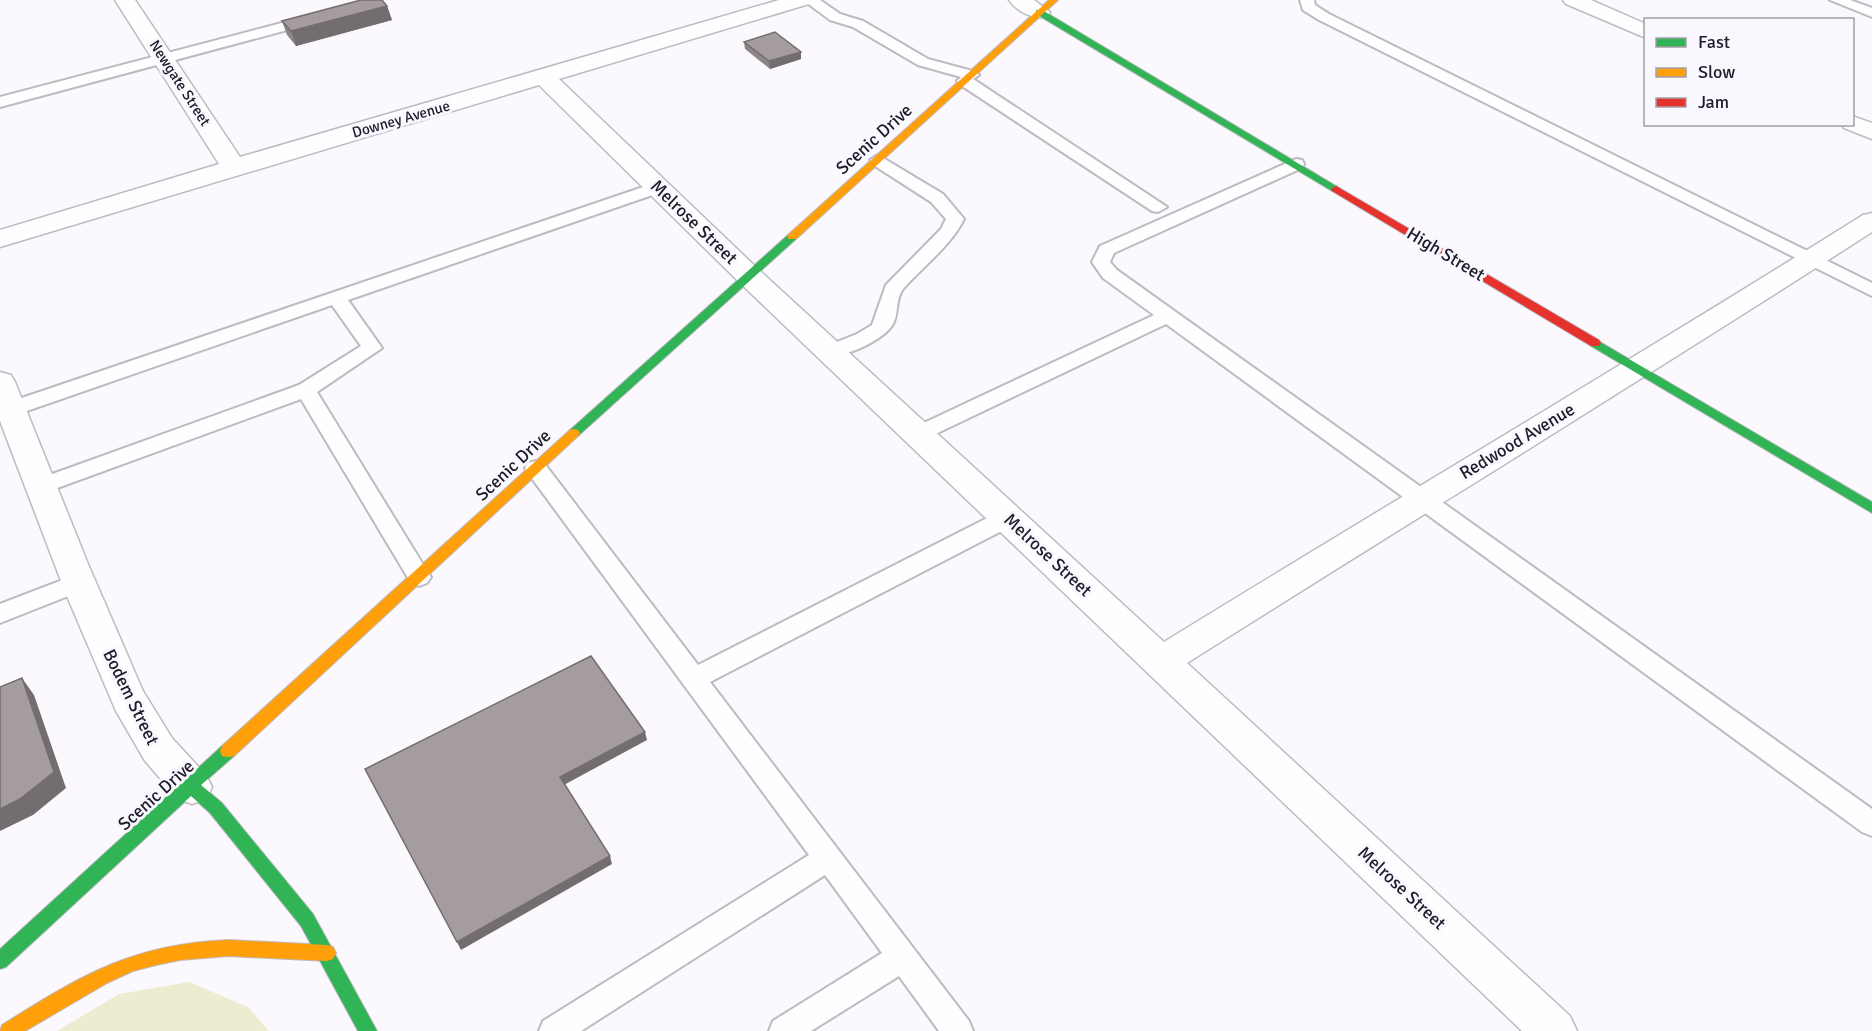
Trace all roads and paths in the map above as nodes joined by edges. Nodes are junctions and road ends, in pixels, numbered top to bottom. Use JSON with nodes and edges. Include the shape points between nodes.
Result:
{"nodes":[{"id":1,"x":125,"y":0,"type":"edge"},
{"id":2,"x":802,"y":0,"type":"edge"},
{"id":3,"x":810,"y":0,"type":"edge"},
{"id":4,"x":1019,"y":0,"type":"edge"},
{"id":5,"x":1307,"y":0,"type":"edge"},
{"id":6,"x":1837,"y":0,"type":"edge"},
{"id":7,"x":1581,"y":1,"type":"edge"},
{"id":8,"x":1046,"y":6,"type":"edge"},
{"id":9,"x":1872,"y":13,"type":"edge"},
{"id":10,"x":328,"y":15,"type":"edge"},
{"id":11,"x":1644,"y":31,"type":"edge"},
{"id":12,"x":164,"y":58,"type":"junction"},
{"id":13,"x":544,"y":77,"type":"junction"},
{"id":14,"x":968,"y":78,"type":"junction"},
{"id":15,"x":0,"y":102,"type":"edge"},
{"id":16,"x":1854,"y":124,"type":"edge"},
{"id":17,"x":1872,"y":132,"type":"edge"},
{"id":18,"x":878,"y":160,"type":"junction"},
{"id":19,"x":1296,"y":164,"type":"junction"},
{"id":20,"x":234,"y":167,"type":"junction"},
{"id":21,"x":658,"y":187,"type":"junction"},
{"id":22,"x":1158,"y":207,"type":"dead end"},
{"id":23,"x":1872,"y":221,"type":"edge"},
{"id":24,"x":0,"y":239,"type":"edge"},
{"id":25,"x":1811,"y":259,"type":"junction"},
{"id":26,"x":748,"y":275,"type":"junction"},
{"id":27,"x":1872,"y":290,"type":"edge"},
{"id":28,"x":336,"y":297,"type":"junction"},
{"id":29,"x":1168,"y":315,"type":"junction"},
{"id":30,"x":831,"y":351,"type":"junction"},
{"id":31,"x":1639,"y":369,"type":"junction"},
{"id":32,"x":306,"y":390,"type":"junction"},
{"id":33,"x":5,"y":396,"type":"edge"},
{"id":34,"x":918,"y":434,"type":"junction"},
{"id":35,"x":536,"y":468,"type":"junction"},
{"id":36,"x":41,"y":486,"type":"junction"},
{"id":37,"x":1423,"y":498,"type":"junction"},
{"id":38,"x":1872,"y":508,"type":"edge"},
{"id":39,"x":1009,"y":517,"type":"junction"},
{"id":40,"x":419,"y":577,"type":"junction"},
{"id":41,"x":78,"y":583,"type":"junction"},
{"id":42,"x":0,"y":614,"type":"edge"},
{"id":43,"x":1162,"y":661,"type":"junction"},
{"id":44,"x":693,"y":680,"type":"junction"},
{"id":45,"x":192,"y":787,"type":"junction"},
{"id":46,"x":1872,"y":824,"type":"edge"},
{"id":47,"x":828,"y":858,"type":"junction"},
{"id":48,"x":327,"y":953,"type":"junction"},
{"id":49,"x":902,"y":957,"type":"junction"},
{"id":50,"x":0,"y":962,"type":"edge"},
{"id":51,"x":9,"y":1031,"type":"edge"},
{"id":52,"x":368,"y":1031,"type":"edge"},
{"id":53,"x":554,"y":1031,"type":"edge"},
{"id":54,"x":784,"y":1031,"type":"edge"},
{"id":55,"x":958,"y":1031,"type":"edge"},
{"id":56,"x":1554,"y":1031,"type":"edge"}],
"edges":[{"from":1,"to":12,"type":"street","name":"Newgate Street"},
{"from":2,"to":13,"type":"street","name":"Downey Avenue"},
{"from":3,"to":14,"type":"lane","via":[[923,62]]},
{"from":4,"to":8,"type":"street","name":"High Street"},
{"from":5,"to":25,"type":"lane","via":[[1308,7],[1324,17]]},
{"from":6,"to":9,"type":"lane"},
{"from":7,"to":11,"type":"street"},
{"from":8,"to":14,"type":"main road","name":"Scenic Drive"},
{"from":8,"to":19,"type":"main road","name":"High Street"},
{"from":10,"to":12,"type":"lane"},
{"from":12,"to":15,"type":"lane"},
{"from":12,"to":20,"type":"street","name":"Newgate Street"},
{"from":13,"to":20,"type":"street","name":"Downey Avenue"},
{"from":13,"to":21,"type":"street","name":"Melrose Street"},
{"from":14,"to":18,"type":"main road","name":"Scenic Drive"},
{"from":14,"to":22,"type":"lane"},
{"from":16,"to":17,"type":"street"},
{"from":18,"to":26,"type":"main road","name":"Scenic Drive"},
{"from":18,"to":30,"type":"lane","via":[[937,198],[955,219],[949,231],[892,288],[887,298],[887,319],[878,331]]},
{"from":19,"to":29,"type":"lane","via":[[1106,249],[1101,262],[1110,274]]},
{"from":19,"to":31,"type":"main road","name":"High Street"},
{"from":20,"to":24,"type":"street","name":"Downey Avenue"},
{"from":21,"to":26,"type":"street","name":"Melrose Street"},
{"from":21,"to":28,"type":"lane"},
{"from":23,"to":25,"type":"street","name":"Redwood Avenue"},
{"from":25,"to":27,"type":"lane"},
{"from":25,"to":31,"type":"street","name":"Redwood Avenue"},
{"from":26,"to":30,"type":"street","name":"Melrose Street"},
{"from":26,"to":35,"type":"main road","name":"Scenic Drive"},
{"from":28,"to":32,"type":"lane","via":[[372,348]]},
{"from":28,"to":33,"type":"lane"},
{"from":29,"to":34,"type":"lane"},
{"from":29,"to":37,"type":"lane"},
{"from":30,"to":34,"type":"street","name":"Melrose Street"},
{"from":31,"to":37,"type":"street","name":"Redwood Avenue"},
{"from":31,"to":38,"type":"main road","name":"High Street"},
{"from":32,"to":36,"type":"lane"},
{"from":32,"to":40,"type":"lane"},
{"from":33,"to":36,"type":"street","name":"Bodem Street"},
{"from":34,"to":39,"type":"street","name":"Melrose Street"},
{"from":35,"to":40,"type":"main road","name":"Scenic Drive"},
{"from":35,"to":44,"type":"lane"},
{"from":36,"to":41,"type":"street","name":"Bodem Street"},
{"from":37,"to":43,"type":"street","name":"Redwood Avenue"},
{"from":37,"to":46,"type":"lane"},
{"from":39,"to":43,"type":"street","name":"Melrose Street"},
{"from":39,"to":44,"type":"lane"},
{"from":40,"to":45,"type":"main road","name":"Scenic Drive"},
{"from":41,"to":42,"type":"lane"},
{"from":41,"to":45,"type":"street","name":"Bodem Street","via":[[137,718],[156,750]]},
{"from":43,"to":56,"type":"street","name":"Melrose Street"},
{"from":44,"to":47,"type":"lane"},
{"from":45,"to":48,"type":"main road","name":"Bodem Street","via":[[216,807],[307,920]]},
{"from":45,"to":50,"type":"main road","name":"Scenic Drive"},
{"from":47,"to":49,"type":"lane"},
{"from":47,"to":53,"type":"lane"},
{"from":48,"to":51,"type":"main road","via":[[269,948],[176,952],[147,959],[64,996]]},
{"from":48,"to":52,"type":"main road","name":"Bodem Street"},
{"from":49,"to":54,"type":"lane"},
{"from":49,"to":55,"type":"lane"}]}
